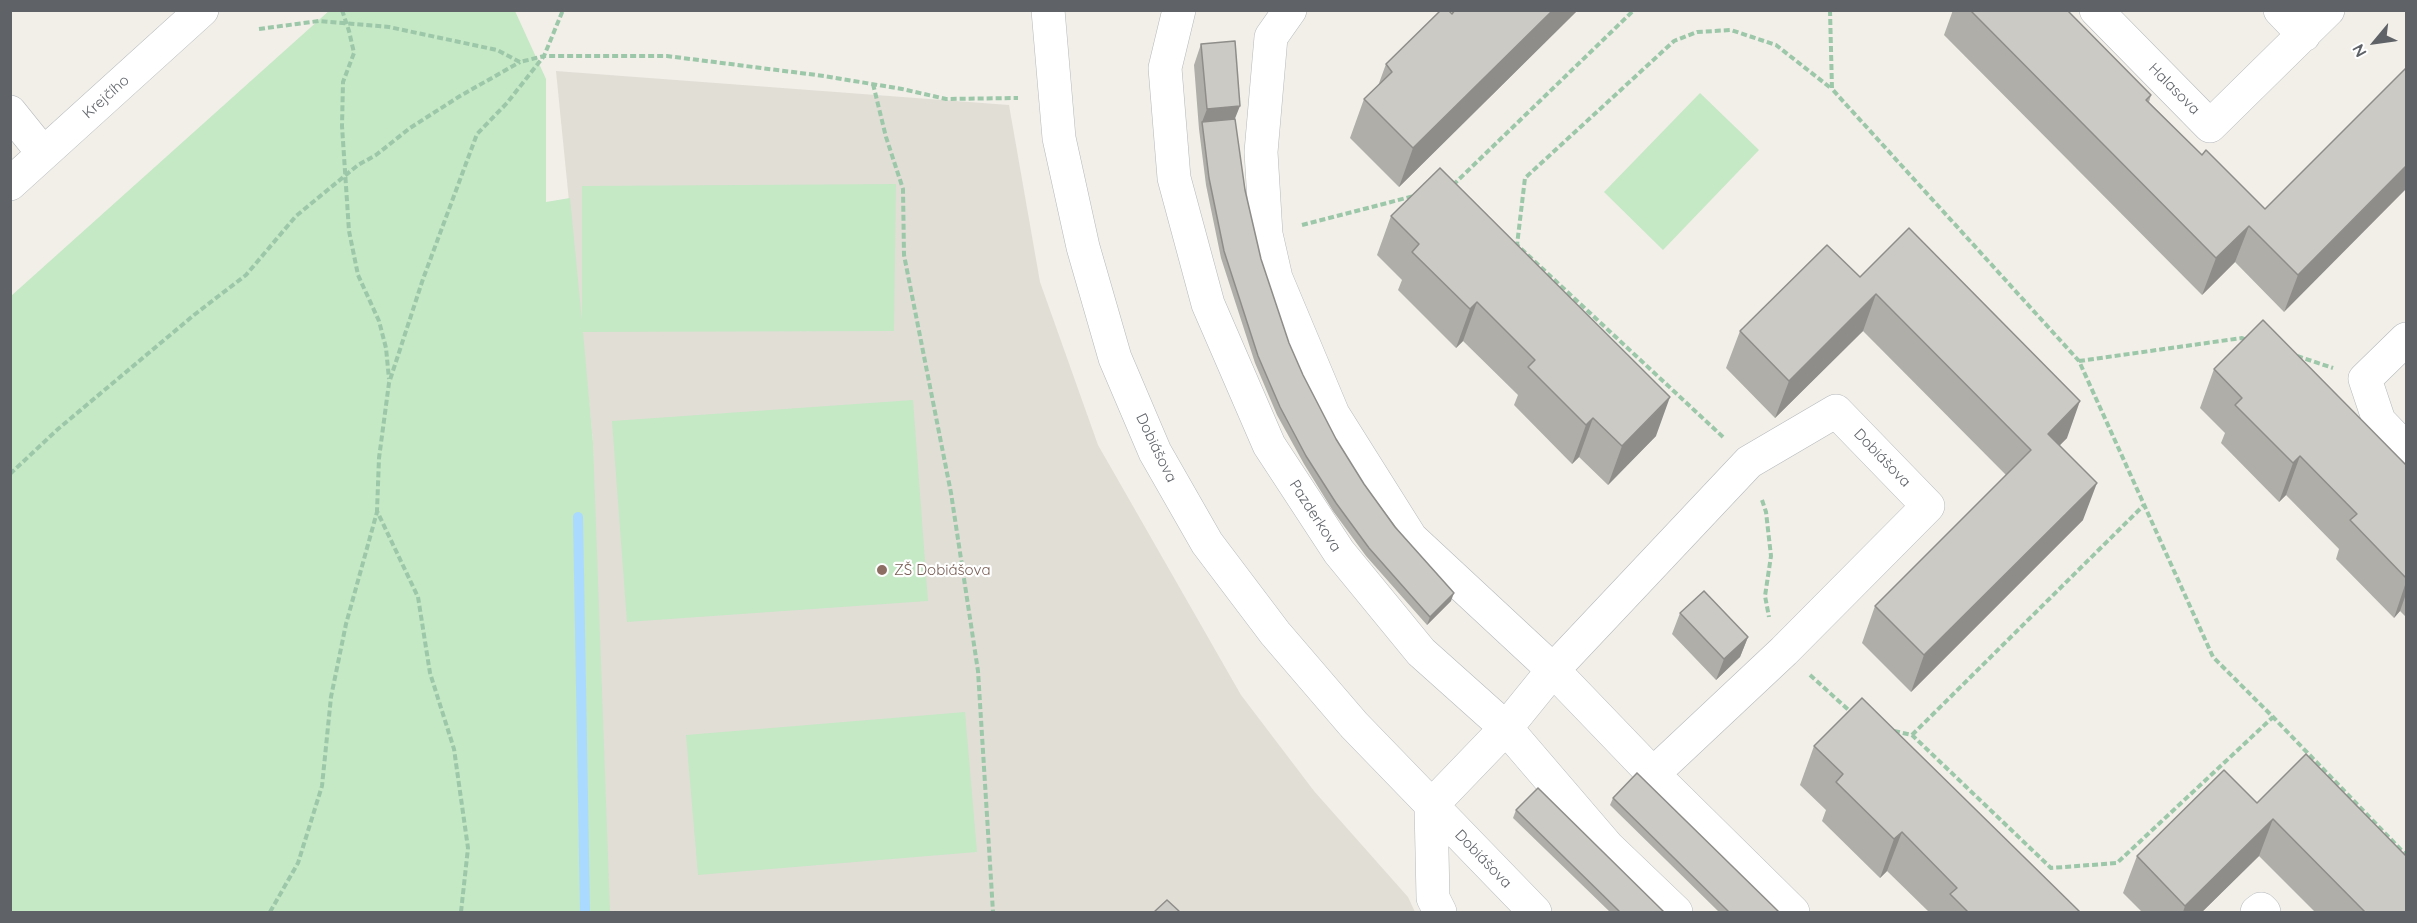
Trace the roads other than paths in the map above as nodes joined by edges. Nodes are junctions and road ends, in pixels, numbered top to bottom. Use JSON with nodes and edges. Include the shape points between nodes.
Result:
{"nodes":[{"id":1,"x":202,"y":10,"type":"edge"},
{"id":2,"x":1048,"y":10,"type":"edge"},
{"id":3,"x":1179,"y":10,"type":"edge"},
{"id":4,"x":1290,"y":10,"type":"edge"},
{"id":5,"x":2096,"y":10,"type":"edge"},
{"id":6,"x":2280,"y":10,"type":"edge"},
{"id":7,"x":2328,"y":10,"type":"edge"},
{"id":8,"x":2304,"y":35,"type":"junction"},
{"id":9,"x":10,"y":112,"type":"edge"},
{"id":10,"x":43,"y":153,"type":"junction"},
{"id":11,"x":10,"y":184,"type":"edge"},
{"id":12,"x":2406,"y":339,"type":"edge"},
{"id":13,"x":2406,"y":449,"type":"edge"},
{"id":14,"x":1554,"y":670,"type":"junction"},
{"id":15,"x":1506,"y":728,"type":"junction"},
{"id":16,"x":1653,"y":774,"type":"junction"},
{"id":17,"x":1431,"y":806,"type":"junction"},
{"id":18,"x":1440,"y":912,"type":"edge"},
{"id":19,"x":1535,"y":912,"type":"edge"},
{"id":20,"x":1676,"y":912,"type":"edge"},
{"id":21,"x":1793,"y":912,"type":"edge"},
{"id":22,"x":2257,"y":912,"type":"edge"},
{"id":23,"x":2264,"y":912,"type":"edge"}],
"edges":[{"from":1,"to":10,"type":"street","name":"Krejčího"},
{"from":2,"to":17,"type":"street","name":"Dobiášova","via":[[1059,138],[1083,247],[1115,358],[1155,452],[1207,543],[1275,633],[1348,719]]},
{"from":3,"to":15,"type":"street","name":"Pazderkova","via":[[1165,68],[1174,178],[1208,304],[1269,445],[1339,552],[1421,652]]},
{"from":4,"to":14,"type":"street","via":[[1271,37],[1261,152],[1266,234],[1276,278],[1333,414],[1411,538]]},
{"from":5,"to":8,"type":"street","name":"Halasova","via":[[2210,126]]},
{"from":6,"to":8,"type":"street"},
{"from":7,"to":8,"type":"street","name":"Halasova"},
{"from":9,"to":10,"type":"street"},
{"from":10,"to":11,"type":"street","name":"Krejčího"},
{"from":12,"to":13,"type":"street","via":[[2365,379],[2379,421]]},
{"from":14,"to":15,"type":"street","name":"Dobiášova"},
{"from":14,"to":16,"type":"street"},
{"from":14,"to":16,"type":"street","name":"Dobiášova","via":[[1749,462],[1836,411],[1929,506],[1784,651]]},
{"from":15,"to":17,"type":"street","name":"Dobiášova"},
{"from":15,"to":20,"type":"street","name":"Pazderkova","via":[[1608,847]]},
{"from":16,"to":21,"type":"street"},
{"from":17,"to":18,"type":"street","via":[[1433,898]]},
{"from":17,"to":19,"type":"street","name":"Dobiášova"},
{"from":22,"to":23,"type":"street"}]}
